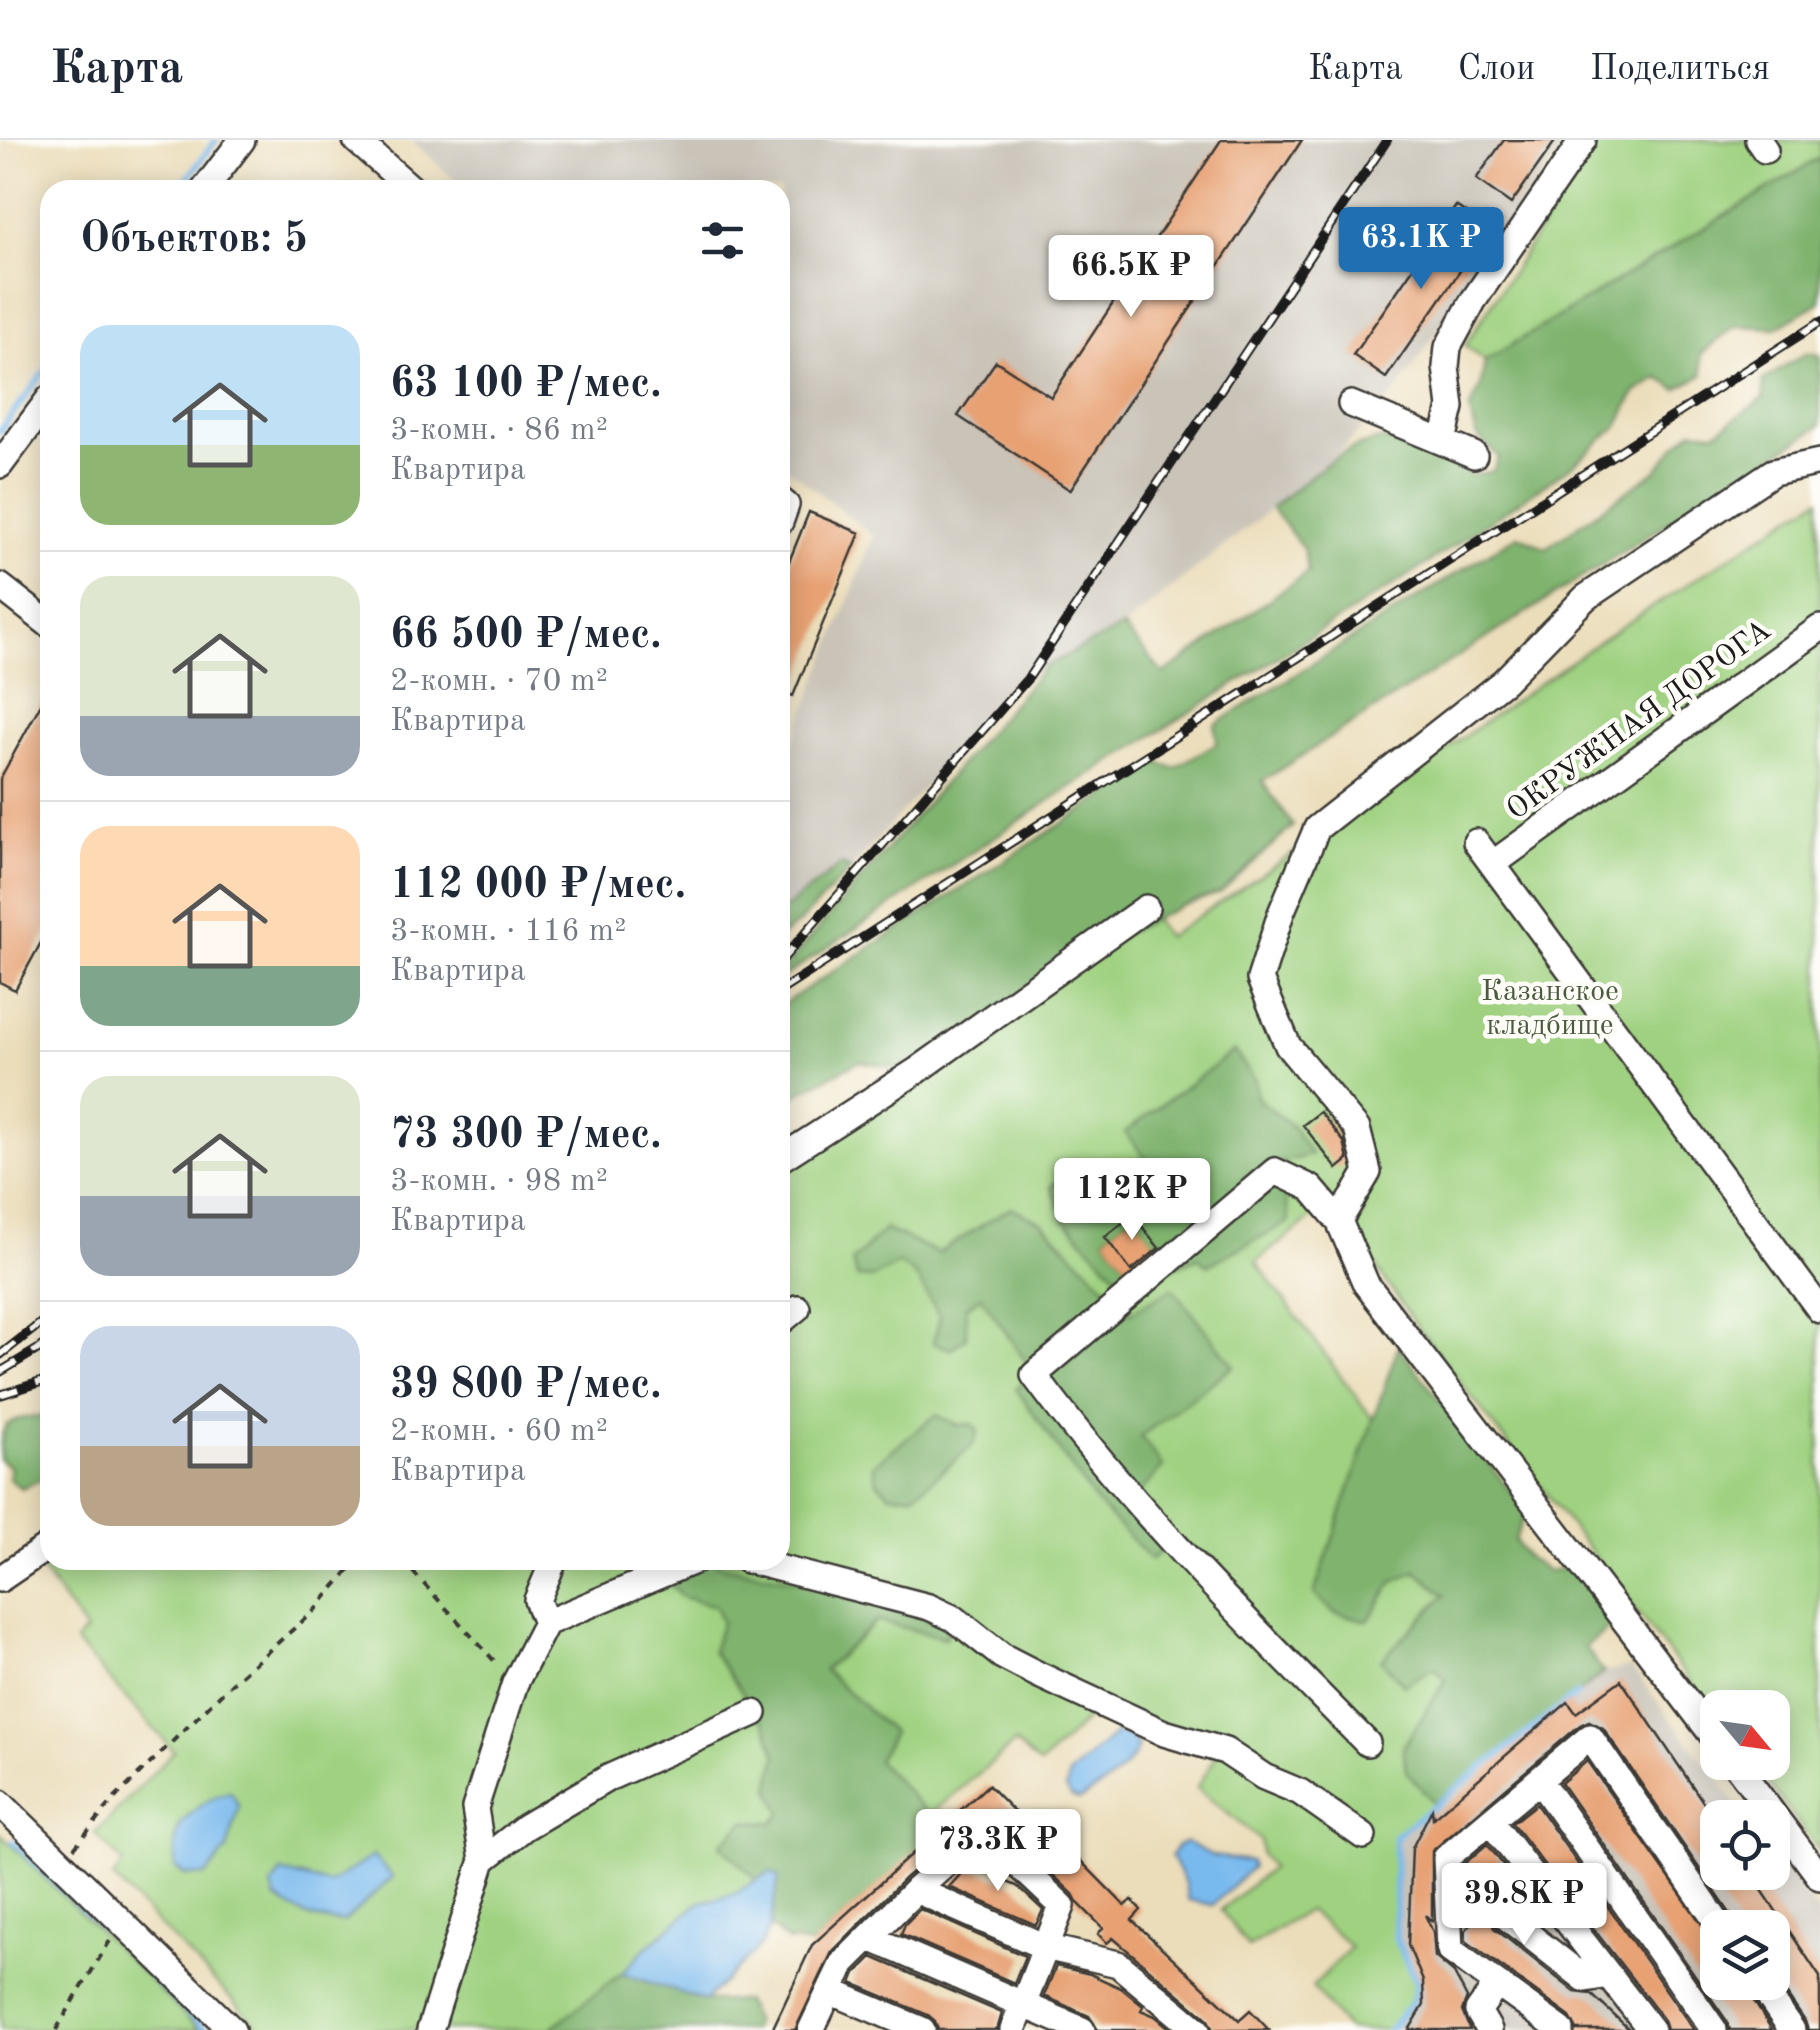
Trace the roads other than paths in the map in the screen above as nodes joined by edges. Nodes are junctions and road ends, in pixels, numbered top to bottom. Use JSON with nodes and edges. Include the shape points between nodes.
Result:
{"nodes":[{"id":1,"x":242,"y":140,"type":"edge"},
{"id":2,"x":356,"y":140,"type":"edge"},
{"id":3,"x":1583,"y":140,"type":"edge"},
{"id":4,"x":212,"y":180,"type":"edge"},
{"id":5,"x":402,"y":180,"type":"edge"},
{"id":6,"x":1351,"y":404,"type":"dead end"},
{"id":7,"x":40,"y":411,"type":"edge"},
{"id":8,"x":1443,"y":441,"type":"junction"},
{"id":9,"x":1474,"y":455,"type":"dead end"},
{"id":10,"x":1820,"y":462,"type":"edge"},
{"id":11,"x":0,"y":465,"type":"edge"},
{"id":12,"x":0,"y":586,"type":"edge"},
{"id":13,"x":40,"y":617,"type":"edge"},
{"id":14,"x":1820,"y":628,"type":"edge"},
{"id":15,"x":1476,"y":842,"type":"dead end"},
{"id":16,"x":1494,"y":863,"type":"junction"},
{"id":17,"x":1146,"y":908,"type":"dead end"},
{"id":18,"x":790,"y":1152,"type":"edge"},
{"id":19,"x":1339,"y":1221,"type":"junction"},
{"id":20,"x":1820,"y":1310,"type":"edge"},
{"id":21,"x":40,"y":1551,"type":"edge"},
{"id":22,"x":550,"y":1570,"type":"edge"},
{"id":23,"x":672,"y":1570,"type":"edge"},
{"id":24,"x":787,"y":1570,"type":"edge"},
{"id":25,"x":0,"y":1579,"type":"edge"},
{"id":26,"x":546,"y":1623,"type":"junction"},
{"id":27,"x":754,"y":1713,"type":"dead end"},
{"id":28,"x":1700,"y":1719,"type":"edge"},
{"id":29,"x":1367,"y":1743,"type":"dead end"},
{"id":30,"x":1539,"y":1780,"type":"junction"},
{"id":31,"x":1747,"y":1780,"type":"edge"},
{"id":32,"x":0,"y":1802,"type":"edge"},
{"id":33,"x":1490,"y":1820,"type":"junction"},
{"id":34,"x":1363,"y":1836,"type":"dead end"},
{"id":35,"x":483,"y":1860,"type":"junction"},
{"id":36,"x":1820,"y":1877,"type":"edge"},
{"id":37,"x":1535,"y":1879,"type":"junction"},
{"id":38,"x":916,"y":1890,"type":"junction"},
{"id":39,"x":1710,"y":1910,"type":"edge"},
{"id":40,"x":870,"y":1938,"type":"junction"},
{"id":41,"x":1045,"y":1947,"type":"junction"},
{"id":42,"x":1608,"y":1975,"type":"junction"},
{"id":43,"x":1496,"y":1986,"type":"junction"},
{"id":44,"x":830,"y":1990,"type":"junction"},
{"id":45,"x":1771,"y":2000,"type":"edge"},
{"id":46,"x":1024,"y":2005,"type":"junction"},
{"id":47,"x":232,"y":2030,"type":"edge"},
{"id":48,"x":430,"y":2030,"type":"edge"},
{"id":49,"x":811,"y":2030,"type":"edge"},
{"id":50,"x":922,"y":2030,"type":"edge"},
{"id":51,"x":1013,"y":2030,"type":"edge"},
{"id":52,"x":1082,"y":2030,"type":"edge"},
{"id":53,"x":1196,"y":2030,"type":"edge"},
{"id":54,"x":1488,"y":2030,"type":"edge"},
{"id":55,"x":1561,"y":2030,"type":"edge"},
{"id":56,"x":1651,"y":2030,"type":"edge"},
{"id":57,"x":1714,"y":2030,"type":"edge"},
{"id":58,"x":1792,"y":2030,"type":"edge"}],
"edges":[{"from":1,"to":4,"type":"street"},
{"from":2,"to":5,"type":"street"},
{"from":3,"to":8,"type":"street","via":[[1448,346],[1451,406]]},
{"from":6,"to":8,"type":"street"},
{"from":7,"to":11,"type":"street"},
{"from":8,"to":9,"type":"street"},
{"from":10,"to":19,"type":"street","via":[[1774,472],[1585,598],[1504,681],[1317,828],[1260,978],[1288,1046],[1356,1129],[1368,1172]]},
{"from":12,"to":13,"type":"street"},
{"from":14,"to":16,"type":"street","name":"ОКРУЖНАЯ ДОРОГА"},
{"from":15,"to":16,"type":"street"},
{"from":16,"to":20,"type":"street"},
{"from":17,"to":18,"type":"street"},
{"from":19,"to":28,"type":"street","via":[[1366,1284]]},
{"from":19,"to":29,"type":"street","via":[[1311,1188],[1275,1171],[1034,1375],[1138,1506]]},
{"from":21,"to":25,"type":"street"},
{"from":22,"to":26,"type":"street","via":[[537,1600]]},
{"from":23,"to":26,"type":"street"},
{"from":24,"to":34,"type":"street","via":[[929,1606],[1039,1675],[1164,1732],[1225,1750]]},
{"from":26,"to":35,"type":"street","via":[[515,1683],[475,1808]]},
{"from":27,"to":35,"type":"street","via":[[608,1778]]},
{"from":30,"to":33,"type":"street"},
{"from":30,"to":39,"type":"street","via":[[1590,1737]]},
{"from":30,"to":57,"type":"street"},
{"from":31,"to":36,"type":"street"},
{"from":32,"to":47,"type":"street"},
{"from":33,"to":37,"type":"street"},
{"from":33,"to":43,"type":"street","via":[[1446,1858],[1450,1950]]},
{"from":35,"to":48,"type":"street"},
{"from":37,"to":42,"type":"street"},
{"from":37,"to":42,"type":"street","via":[[1505,1916],[1585,1979]]},
{"from":38,"to":40,"type":"street"},
{"from":38,"to":41,"type":"street"},
{"from":38,"to":41,"type":"street","via":[[983,1832],[1062,1906]]},
{"from":40,"to":44,"type":"street","via":[[843,1964]]},
{"from":40,"to":46,"type":"street"},
{"from":41,"to":46,"type":"street"},
{"from":41,"to":53,"type":"street","via":[[1118,1964]]},
{"from":42,"to":56,"type":"street"},
{"from":43,"to":54,"type":"street","via":[[1478,2011]]},
{"from":43,"to":55,"type":"street"},
{"from":44,"to":49,"type":"street"},
{"from":44,"to":50,"type":"street"},
{"from":45,"to":58,"type":"street"},
{"from":46,"to":51,"type":"street"},
{"from":46,"to":52,"type":"street"}]}
